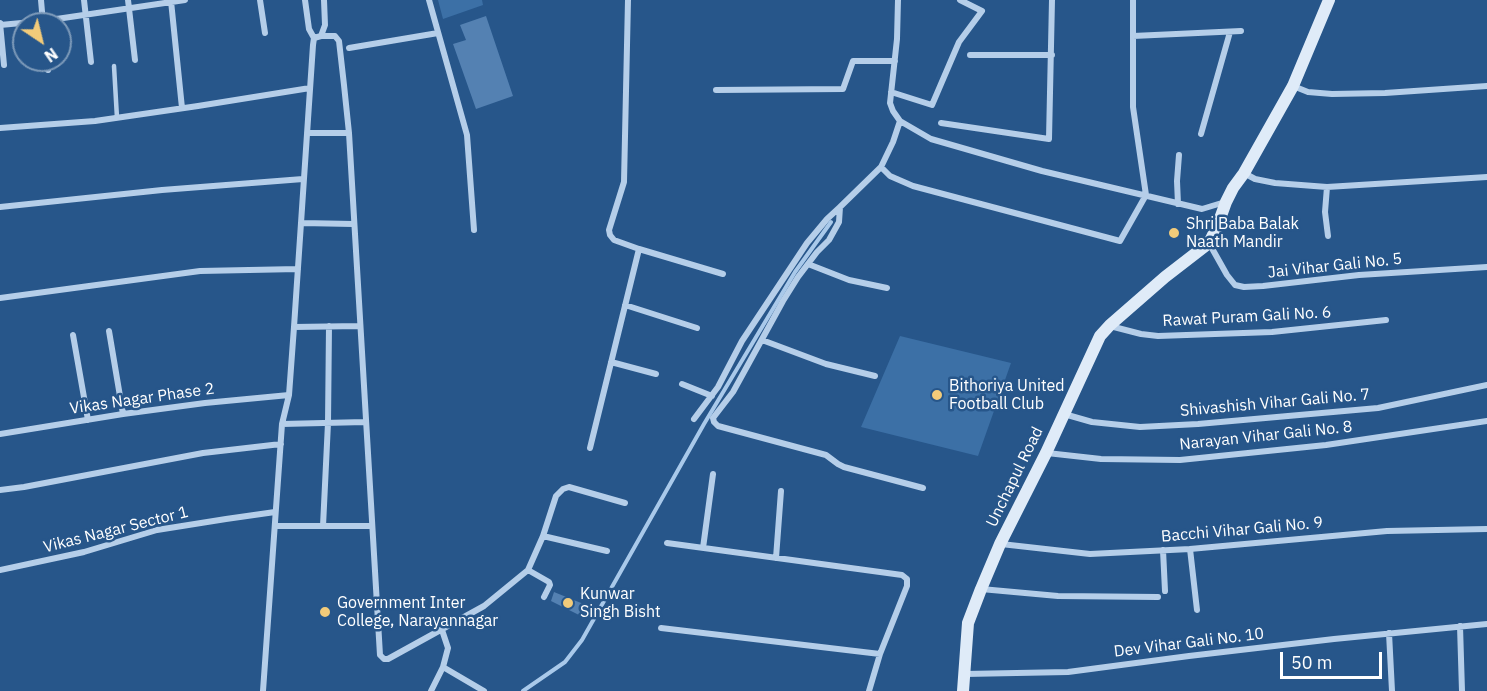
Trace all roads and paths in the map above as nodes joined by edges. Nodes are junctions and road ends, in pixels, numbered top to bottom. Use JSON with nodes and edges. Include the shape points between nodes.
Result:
{"nodes":[{"id":1,"x":84,"y":0,"type":"edge"},
{"id":2,"x":128,"y":0,"type":"edge"},
{"id":3,"x":185,"y":0,"type":"edge"},
{"id":4,"x":260,"y":0,"type":"edge"},
{"id":5,"x":305,"y":0,"type":"edge"},
{"id":6,"x":324,"y":0,"type":"edge"},
{"id":7,"x":429,"y":0,"type":"edge"},
{"id":8,"x":628,"y":0,"type":"edge"},
{"id":9,"x":898,"y":0,"type":"edge"},
{"id":10,"x":960,"y":0,"type":"edge"},
{"id":11,"x":1052,"y":0,"type":"edge"},
{"id":12,"x":1133,"y":0,"type":"edge"},
{"id":13,"x":1329,"y":0,"type":"edge"},
{"id":14,"x":171,"y":1,"type":"edge"},
{"id":15,"x":129,"y":8,"type":"junction"},
{"id":16,"x":86,"y":15,"type":"junction"},
{"id":17,"x":72,"y":18,"type":"edge"},
{"id":18,"x":0,"y":24,"type":"edge"},
{"id":19,"x":1230,"y":32,"type":"junction"},
{"id":20,"x":1241,"y":32,"type":"dead end"},
{"id":21,"x":265,"y":33,"type":"dead end"},
{"id":22,"x":438,"y":33,"type":"junction"},
{"id":23,"x":1133,"y":36,"type":"junction"},
{"id":24,"x":318,"y":37,"type":"junction"},
{"id":25,"x":349,"y":48,"type":"dead end"},
{"id":26,"x":970,"y":55,"type":"dead end"},
{"id":27,"x":1052,"y":55,"type":"junction"},
{"id":28,"x":135,"y":60,"type":"dead end"},
{"id":29,"x":895,"y":61,"type":"junction"},
{"id":30,"x":91,"y":62,"type":"dead end"},
{"id":31,"x":3,"y":65,"type":"dead end"},
{"id":32,"x":114,"y":66,"type":"dead end"},
{"id":33,"x":1293,"y":86,"type":"junction"},
{"id":34,"x":1487,"y":86,"type":"edge"},
{"id":35,"x":310,"y":88,"type":"junction"},
{"id":36,"x":716,"y":90,"type":"dead end"},
{"id":37,"x":891,"y":92,"type":"junction"},
{"id":38,"x":182,"y":108,"type":"junction"},
{"id":39,"x":117,"y":118,"type":"junction"},
{"id":40,"x":900,"y":121,"type":"junction"},
{"id":41,"x":941,"y":123,"type":"dead end"},
{"id":42,"x":0,"y":128,"type":"edge"},
{"id":43,"x":307,"y":133,"type":"junction"},
{"id":44,"x":348,"y":133,"type":"junction"},
{"id":45,"x":1201,"y":134,"type":"dead end"},
{"id":46,"x":1179,"y":155,"type":"dead end"},
{"id":47,"x":881,"y":167,"type":"junction"},
{"id":48,"x":1244,"y":172,"type":"junction"},
{"id":49,"x":1487,"y":177,"type":"edge"},
{"id":50,"x":303,"y":179,"type":"junction"},
{"id":51,"x":1327,"y":187,"type":"junction"},
{"id":52,"x":1146,"y":195,"type":"junction"},
{"id":53,"x":1226,"y":202,"type":"junction"},
{"id":54,"x":1178,"y":204,"type":"junction"},
{"id":55,"x":0,"y":207,"type":"edge"},
{"id":56,"x":840,"y":207,"type":"junction"},
{"id":57,"x":302,"y":223,"type":"junction"},
{"id":58,"x":353,"y":224,"type":"junction"},
{"id":59,"x":474,"y":230,"type":"dead end"},
{"id":60,"x":1328,"y":236,"type":"dead end"},
{"id":61,"x":1209,"y":243,"type":"junction"},
{"id":62,"x":639,"y":249,"type":"junction"},
{"id":63,"x":807,"y":264,"type":"junction"},
{"id":64,"x":1487,"y":267,"type":"edge"},
{"id":65,"x":298,"y":269,"type":"junction"},
{"id":66,"x":723,"y":274,"type":"dead end"},
{"id":67,"x":887,"y":288,"type":"dead end"},
{"id":68,"x":0,"y":298,"type":"edge"},
{"id":69,"x":625,"y":305,"type":"junction"},
{"id":70,"x":1386,"y":320,"type":"dead end"},
{"id":71,"x":1110,"y":325,"type":"junction"},
{"id":72,"x":329,"y":326,"type":"junction"},
{"id":73,"x":359,"y":326,"type":"junction"},
{"id":74,"x":294,"y":327,"type":"junction"},
{"id":75,"x":697,"y":328,"type":"dead end"},
{"id":76,"x":110,"y":331,"type":"dead end"},
{"id":77,"x":73,"y":335,"type":"dead end"},
{"id":78,"x":762,"y":340,"type":"junction"},
{"id":79,"x":611,"y":362,"type":"junction"},
{"id":80,"x":656,"y":374,"type":"dead end"},
{"id":81,"x":875,"y":376,"type":"dead end"},
{"id":82,"x":682,"y":384,"type":"dead end"},
{"id":83,"x":1487,"y":385,"type":"edge"},
{"id":84,"x":289,"y":395,"type":"junction"},
{"id":85,"x":712,"y":396,"type":"junction"},
{"id":86,"x":123,"y":414,"type":"junction"},
{"id":87,"x":1064,"y":414,"type":"junction"},
{"id":88,"x":694,"y":419,"type":"dead end"},
{"id":89,"x":88,"y":420,"type":"junction"},
{"id":90,"x":365,"y":422,"type":"junction"},
{"id":91,"x":1487,"y":422,"type":"edge"},
{"id":92,"x":328,"y":423,"type":"junction"},
{"id":93,"x":282,"y":424,"type":"junction"},
{"id":94,"x":0,"y":434,"type":"edge"},
{"id":95,"x":281,"y":444,"type":"junction"},
{"id":96,"x":590,"y":448,"type":"dead end"},
{"id":97,"x":1046,"y":453,"type":"junction"},
{"id":98,"x":713,"y":474,"type":"dead end"},
{"id":99,"x":923,"y":488,"type":"dead end"},
{"id":100,"x":0,"y":490,"type":"edge"},
{"id":101,"x":782,"y":491,"type":"dead end"},
{"id":102,"x":625,"y":503,"type":"dead end"},
{"id":103,"x":275,"y":512,"type":"junction"},
{"id":104,"x":275,"y":526,"type":"junction"},
{"id":105,"x":323,"y":526,"type":"junction"},
{"id":106,"x":372,"y":526,"type":"junction"},
{"id":107,"x":1487,"y":529,"type":"edge"},
{"id":108,"x":543,"y":536,"type":"junction"},
{"id":109,"x":667,"y":543,"type":"dead end"},
{"id":110,"x":1000,"y":544,"type":"junction"},
{"id":111,"x":703,"y":548,"type":"junction"},
{"id":112,"x":1190,"y":549,"type":"junction"},
{"id":113,"x":1163,"y":550,"type":"junction"},
{"id":114,"x":607,"y":551,"type":"dead end"},
{"id":115,"x":776,"y":558,"type":"junction"},
{"id":116,"x":0,"y":570,"type":"edge"},
{"id":117,"x":528,"y":570,"type":"junction"},
{"id":118,"x":981,"y":589,"type":"junction"},
{"id":119,"x":1165,"y":591,"type":"dead end"},
{"id":120,"x":544,"y":597,"type":"dead end"},
{"id":121,"x":1158,"y":597,"type":"dead end"},
{"id":122,"x":1197,"y":610,"type":"dead end"},
{"id":123,"x":1487,"y":624,"type":"edge"},
{"id":124,"x":1460,"y":626,"type":"junction"},
{"id":125,"x":661,"y":628,"type":"dead end"},
{"id":126,"x":442,"y":630,"type":"junction"},
{"id":127,"x":1389,"y":633,"type":"junction"},
{"id":128,"x":880,"y":654,"type":"junction"},
{"id":129,"x":443,"y":667,"type":"junction"},
{"id":130,"x":965,"y":674,"type":"junction"},
{"id":131,"x":262,"y":691,"type":"edge"},
{"id":132,"x":430,"y":691,"type":"edge"},
{"id":133,"x":484,"y":691,"type":"edge"},
{"id":134,"x":869,"y":691,"type":"edge"},
{"id":135,"x":963,"y":691,"type":"edge"},
{"id":136,"x":1392,"y":691,"type":"edge"},
{"id":137,"x":1462,"y":691,"type":"edge"}],
"edges":[{"from":1,"to":16,"type":"street"},
{"from":2,"to":15,"type":"street"},
{"from":3,"to":14,"type":"street"},
{"from":4,"to":21,"type":"street"},
{"from":5,"to":24,"type":"street","via":[[309,29]]},
{"from":6,"to":24,"type":"street","via":[[325,24]]},
{"from":7,"to":22,"type":"street"},
{"from":8,"to":62,"type":"street","via":[[624,182],[609,230],[614,240]]},
{"from":9,"to":29,"type":"street"},
{"from":10,"to":37,"type":"street","via":[[982,11],[959,42],[932,105]]},
{"from":11,"to":27,"type":"street"},
{"from":12,"to":23,"type":"street"},
{"from":13,"to":33,"type":"street","name":"Unchapul Road"},
{"from":14,"to":15,"type":"street"},
{"from":14,"to":38,"type":"street"},
{"from":15,"to":16,"type":"street"},
{"from":15,"to":28,"type":"street"},
{"from":16,"to":17,"type":"street"},
{"from":16,"to":30,"type":"street"},
{"from":18,"to":31,"type":"street"},
{"from":19,"to":20,"type":"street"},
{"from":19,"to":23,"type":"street"},
{"from":19,"to":45,"type":"street"},
{"from":22,"to":25,"type":"street"},
{"from":22,"to":59,"type":"street","via":[[467,135]]},
{"from":23,"to":52,"type":"street","via":[[1133,106]]},
{"from":24,"to":35,"type":"street"},
{"from":24,"to":44,"type":"street","via":[[334,36],[339,40]]},
{"from":26,"to":27,"type":"street"},
{"from":27,"to":41,"type":"street","via":[[1049,139]]},
{"from":29,"to":36,"type":"street","via":[[853,62],[843,89]]},
{"from":29,"to":37,"type":"street"},
{"from":32,"to":39,"type":"lane"},
{"from":33,"to":34,"type":"street","via":[[1332,94]]},
{"from":33,"to":48,"type":"street","name":"Unchapul Road"},
{"from":35,"to":38,"type":"street"},
{"from":35,"to":43,"type":"street"},
{"from":37,"to":40,"type":"street","via":[[890,103]]},
{"from":38,"to":39,"type":"street"},
{"from":39,"to":42,"type":"street"},
{"from":40,"to":47,"type":"street"},
{"from":40,"to":52,"type":"street","via":[[931,139]]},
{"from":43,"to":44,"type":"street"},
{"from":43,"to":50,"type":"street"},
{"from":44,"to":58,"type":"street"},
{"from":46,"to":54,"type":"street"},
{"from":47,"to":52,"type":"street","via":[[890,176],[913,186],[1120,241]]},
{"from":47,"to":56,"type":"street"},
{"from":48,"to":51,"type":"street","via":[[1275,183]]},
{"from":48,"to":53,"type":"street","name":"Unchapul Road"},
{"from":49,"to":51,"type":"street"},
{"from":50,"to":55,"type":"street"},
{"from":50,"to":57,"type":"street"},
{"from":51,"to":60,"type":"street"},
{"from":52,"to":54,"type":"street"},
{"from":53,"to":54,"type":"street","via":[[1202,209]]},
{"from":53,"to":61,"type":"street","name":"Unchapul Road"},
{"from":56,"to":63,"type":"street","via":[[829,240]]},
{"from":56,"to":85,"type":"street","via":[[807,243],[782,279]]},
{"from":57,"to":58,"type":"street"},
{"from":57,"to":65,"type":"street"},
{"from":58,"to":73,"type":"street"},
{"from":61,"to":64,"type":"street","name":"Jai Vihar Gali No. 5","via":[[1231,280],[1244,287]]},
{"from":61,"to":71,"type":"street","name":"Unchapul Road"},
{"from":62,"to":66,"type":"street"},
{"from":62,"to":69,"type":"street"},
{"from":63,"to":67,"type":"street","via":[[849,280]]},
{"from":63,"to":78,"type":"street"},
{"from":65,"to":68,"type":"street","via":[[200,271]]},
{"from":65,"to":74,"type":"street"},
{"from":69,"to":75,"type":"street"},
{"from":69,"to":79,"type":"street"},
{"from":70,"to":71,"type":"street","name":"Rawat Puram Gali No. 6","via":[[1272,332],[1158,336]]},
{"from":71,"to":87,"type":"street","name":"Unchapul Road","via":[[1100,336]]},
{"from":72,"to":73,"type":"street"},
{"from":72,"to":74,"type":"street"},
{"from":72,"to":92,"type":"street"},
{"from":73,"to":90,"type":"street"},
{"from":74,"to":84,"type":"street"},
{"from":76,"to":86,"type":"street"},
{"from":77,"to":89,"type":"street"},
{"from":78,"to":81,"type":"street","via":[[826,364]]},
{"from":78,"to":99,"type":"street","via":[[733,392],[713,418],[718,426],[826,455],[844,467]]},
{"from":79,"to":80,"type":"street"},
{"from":79,"to":96,"type":"street"},
{"from":82,"to":85,"type":"street"},
{"from":83,"to":87,"type":"street","name":"Shivashish Vihar Gali No. 7","via":[[1378,408],[1198,424],[1140,427],[1092,422]]},
{"from":84,"to":86,"type":"street","name":"Vikas Nagar Phase 2"},
{"from":84,"to":93,"type":"street"},
{"from":85,"to":88,"type":"street"},
{"from":86,"to":89,"type":"street","name":"Vikas Nagar Phase 2"},
{"from":87,"to":97,"type":"street","name":"Unchapul Road"},
{"from":89,"to":94,"type":"street","name":"Vikas Nagar Phase 2"},
{"from":90,"to":92,"type":"street"},
{"from":90,"to":106,"type":"street"},
{"from":91,"to":97,"type":"street","name":"Narayan Vihar Gali No. 8","via":[[1326,445],[1180,460],[1101,459]]},
{"from":92,"to":93,"type":"street"},
{"from":92,"to":105,"type":"street"},
{"from":93,"to":95,"type":"street"},
{"from":95,"to":100,"type":"street","via":[[202,453]]},
{"from":95,"to":103,"type":"street"},
{"from":97,"to":110,"type":"street","name":"Unchapul Road"},
{"from":98,"to":111,"type":"street"},
{"from":101,"to":115,"type":"street"},
{"from":102,"to":108,"type":"street","via":[[569,487],[563,489],[556,496]]},
{"from":103,"to":104,"type":"street"},
{"from":103,"to":116,"type":"street","name":"Vikas Nagar Sector 1","via":[[157,531]]},
{"from":104,"to":105,"type":"street"},
{"from":104,"to":131,"type":"street"},
{"from":105,"to":106,"type":"street"},
{"from":106,"to":126,"type":"street","via":[[380,655],[388,659]]},
{"from":107,"to":112,"type":"street","name":"Bacchi Vihar Gali No. 9","via":[[1387,531]]},
{"from":108,"to":114,"type":"street"},
{"from":108,"to":117,"type":"street"},
{"from":109,"to":111,"type":"street"},
{"from":110,"to":113,"type":"street","name":"Bacchi Vihar Gali No. 9","via":[[1090,554]]},
{"from":110,"to":118,"type":"street","name":"Unchapul Road"},
{"from":111,"to":115,"type":"street"},
{"from":112,"to":113,"type":"street","name":"Bacchi Vihar Gali No. 9"},
{"from":112,"to":122,"type":"street"},
{"from":113,"to":119,"type":"street"},
{"from":115,"to":128,"type":"street","via":[[902,575],[907,579]]},
{"from":117,"to":120,"type":"street","via":[[549,582]]},
{"from":117,"to":126,"type":"street","via":[[484,606]]},
{"from":118,"to":121,"type":"street","via":[[1058,596]]},
{"from":118,"to":130,"type":"street","name":"Unchapul Road","via":[[968,623]]},
{"from":123,"to":124,"type":"street","name":"Dev Vihar Gali No. 10"},
{"from":124,"to":127,"type":"street","name":"Dev Vihar Gali No. 10"},
{"from":124,"to":137,"type":"street"},
{"from":125,"to":128,"type":"street"},
{"from":126,"to":129,"type":"street","via":[[448,648]]},
{"from":127,"to":130,"type":"street","name":"Dev Vihar Gali No. 10","via":[[1068,672]]},
{"from":127,"to":136,"type":"street"},
{"from":128,"to":134,"type":"street"},
{"from":129,"to":132,"type":"street"},
{"from":129,"to":133,"type":"street"},
{"from":130,"to":135,"type":"street","name":"Unchapul Road"}]}
